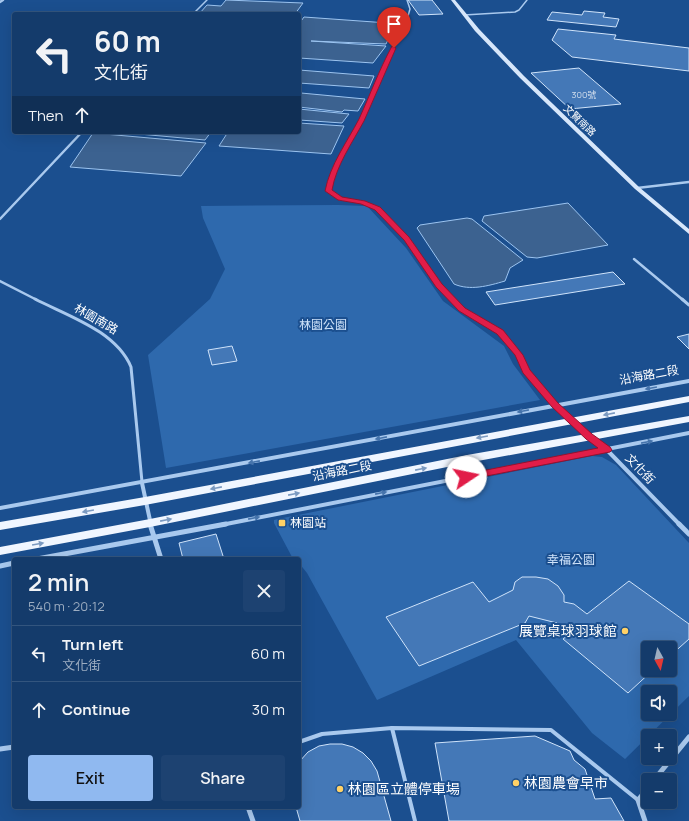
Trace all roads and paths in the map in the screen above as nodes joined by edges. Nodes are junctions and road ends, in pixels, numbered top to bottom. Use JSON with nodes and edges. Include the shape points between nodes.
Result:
{"nodes":[{"id":1,"x":3,"y":0,"type":"edge"},
{"id":2,"x":206,"y":0,"type":"edge"},
{"id":3,"x":407,"y":0,"type":"edge"},
{"id":4,"x":453,"y":0,"type":"edge"},
{"id":5,"x":527,"y":0,"type":"edge"},
{"id":6,"x":0,"y":2,"type":"edge"},
{"id":7,"x":195,"y":12,"type":"edge"},
{"id":8,"x":464,"y":15,"type":"junction"},
{"id":9,"x":80,"y":134,"type":"edge"},
{"id":10,"x":689,"y":182,"type":"edge"},
{"id":11,"x":637,"y":188,"type":"junction"},
{"id":12,"x":0,"y":219,"type":"edge"},
{"id":13,"x":689,"y":232,"type":"edge"},
{"id":14,"x":634,"y":259,"type":"dead end"},
{"id":15,"x":0,"y":281,"type":"edge"},
{"id":16,"x":689,"y":305,"type":"edge"},
{"id":17,"x":689,"y":381,"type":"edge"},
{"id":18,"x":689,"y":399,"type":"edge"},
{"id":19,"x":555,"y":405,"type":"junction"},
{"id":20,"x":689,"y":419,"type":"edge"},
{"id":21,"x":573,"y":421,"type":"junction"},
{"id":22,"x":689,"y":433,"type":"edge"},
{"id":23,"x":589,"y":437,"type":"junction"},
{"id":24,"x":607,"y":450,"type":"junction"},
{"id":25,"x":142,"y":483,"type":"junction"},
{"id":26,"x":146,"y":501,"type":"junction"},
{"id":27,"x":0,"y":508,"type":"edge"},
{"id":28,"x":150,"y":523,"type":"junction"},
{"id":29,"x":0,"y":526,"type":"edge"},
{"id":30,"x":689,"y":534,"type":"edge"},
{"id":31,"x":154,"y":538,"type":"junction"},
{"id":32,"x":0,"y":551,"type":"edge"},
{"id":33,"x":48,"y":557,"type":"edge"},
{"id":34,"x":160,"y":557,"type":"edge"},
{"id":35,"x":12,"y":563,"type":"edge"},
{"id":36,"x":0,"y":566,"type":"edge"},
{"id":37,"x":392,"y":728,"type":"junction"},
{"id":38,"x":689,"y":737,"type":"edge"},
{"id":39,"x":301,"y":741,"type":"edge"},
{"id":40,"x":12,"y":747,"type":"edge"},
{"id":41,"x":0,"y":749,"type":"edge"},
{"id":42,"x":660,"y":773,"type":"edge"},
{"id":43,"x":641,"y":796,"type":"edge"},
{"id":44,"x":638,"y":800,"type":"junction"},
{"id":45,"x":249,"y":809,"type":"edge"},
{"id":46,"x":253,"y":821,"type":"edge"},
{"id":47,"x":415,"y":821,"type":"edge"},
{"id":48,"x":645,"y":821,"type":"edge"}],
"edges":[{"from":1,"to":6,"type":"street"},
{"from":2,"to":7,"type":"lane"},
{"from":3,"to":19,"type":"lane","via":[[410,9],[408,16],[362,119],[337,166],[329,191],[340,199],[363,202],[377,209],[406,238],[439,285],[462,310],[500,332],[519,355],[526,371]]},
{"from":4,"to":8,"type":"street","name":"文賢南路"},
{"from":5,"to":8,"type":"lane","via":[[520,10],[515,12]]},
{"from":8,"to":11,"type":"street","name":"文賢南路","via":[[522,76]]},
{"from":9,"to":12,"type":"lane"},
{"from":10,"to":11,"type":"lane"},
{"from":11,"to":13,"type":"street","name":"文賢南路"},
{"from":14,"to":16,"type":"lane"},
{"from":15,"to":25,"type":"lane","name":"林園南路","via":[[104,334],[126,354],[131,367]]},
{"from":17,"to":19,"type":"street","name":"沿海路二段","one_way":true},
{"from":18,"to":21,"type":"main road","name":"沿海路二段","one_way":true},
{"from":19,"to":21,"type":"street","name":"文化街"},
{"from":19,"to":25,"type":"street","name":"沿海路二段","one_way":true},
{"from":20,"to":23,"type":"main road","name":"沿海路二段"},
{"from":21,"to":23,"type":"street","name":"文化街"},
{"from":21,"to":26,"type":"main road","name":"沿海路二段","one_way":true},
{"from":24,"to":22,"type":"street","one_way":true},
{"from":23,"to":24,"type":"street","name":"文化街"},
{"from":28,"to":23,"type":"main road","name":"沿海路二段","one_way":true},
{"from":24,"to":30,"type":"street","name":"文化街"},
{"from":31,"to":24,"type":"street","one_way":true},
{"from":25,"to":26,"type":"street"},
{"from":25,"to":27,"type":"street","name":"沿海路二段"},
{"from":26,"to":28,"type":"street"},
{"from":26,"to":29,"type":"main road","name":"沿海路二段","one_way":true},
{"from":28,"to":31,"type":"street"},
{"from":32,"to":28,"type":"main road","name":"沿海路二段","one_way":true},
{"from":31,"to":33,"type":"street"},
{"from":31,"to":34,"type":"street"},
{"from":35,"to":36,"type":"street"},
{"from":37,"to":39,"type":"lane","via":[[322,734]]},
{"from":37,"to":44,"type":"lane","via":[[551,730]]},
{"from":37,"to":47,"type":"lane"},
{"from":38,"to":42,"type":"street"},
{"from":40,"to":41,"type":"street"},
{"from":43,"to":44,"type":"street"},
{"from":44,"to":48,"type":"street"},
{"from":45,"to":46,"type":"street"}]}
